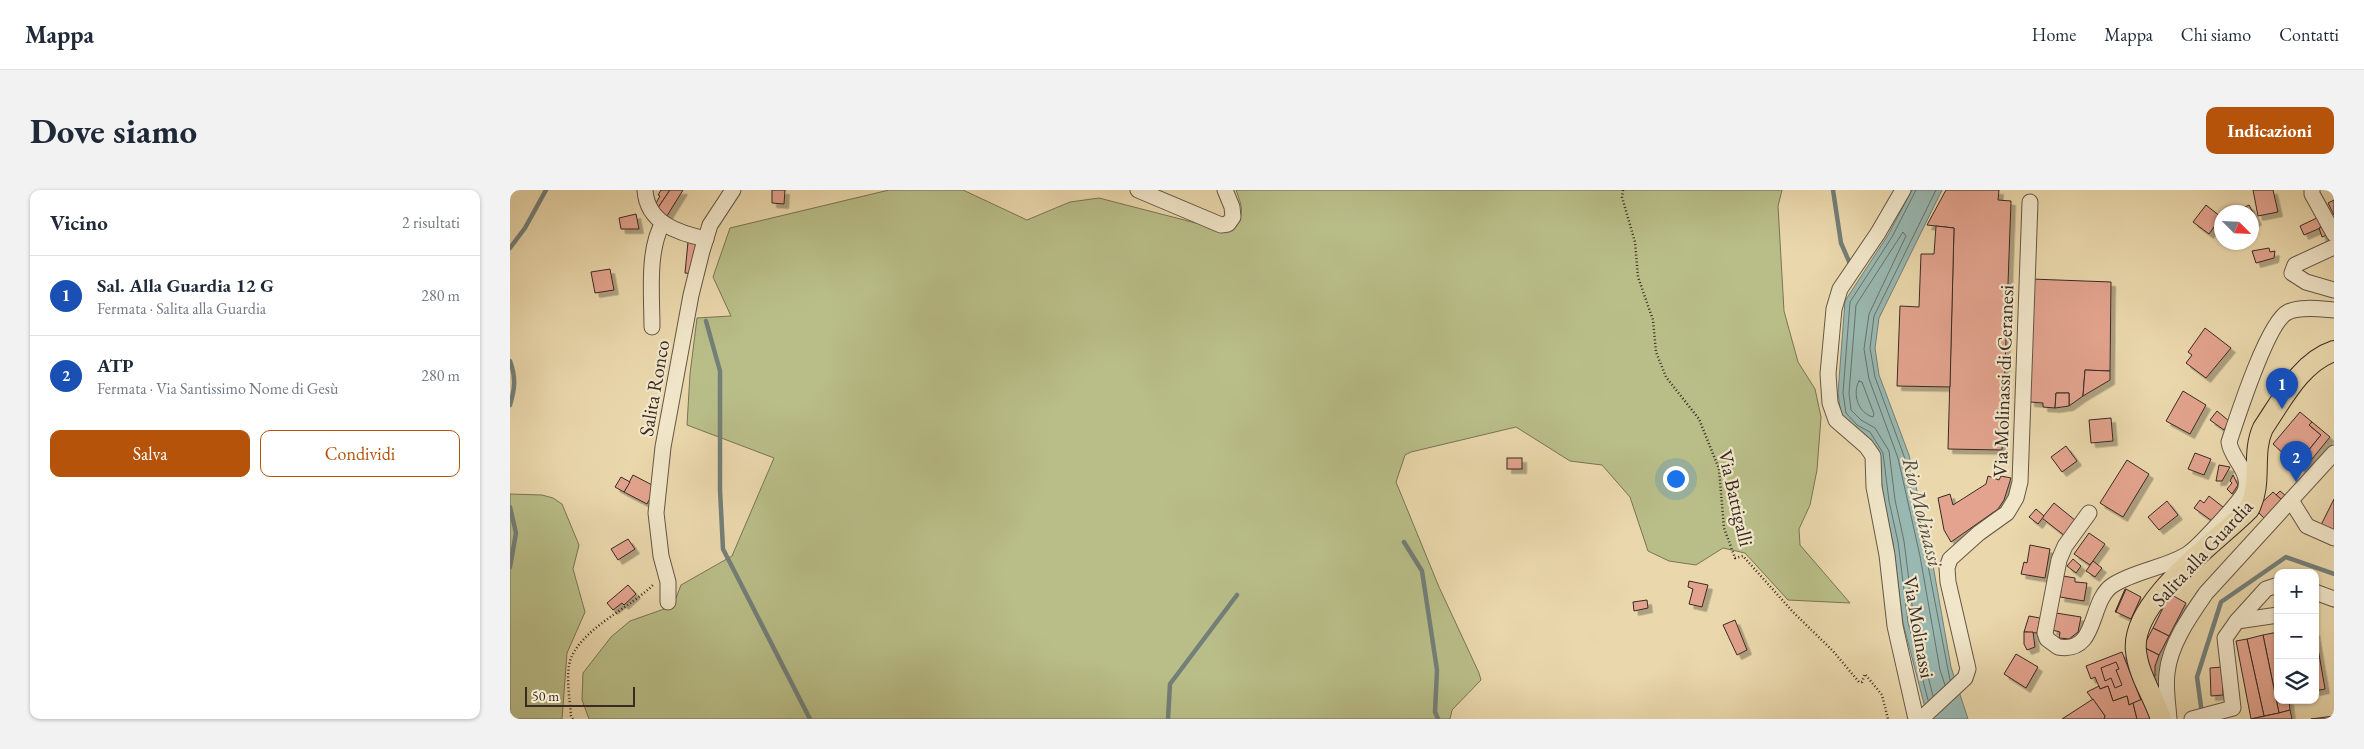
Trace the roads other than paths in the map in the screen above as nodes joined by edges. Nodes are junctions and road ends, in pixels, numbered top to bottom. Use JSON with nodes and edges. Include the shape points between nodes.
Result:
{"nodes":[{"id":1,"x":645,"y":190,"type":"edge"},
{"id":2,"x":733,"y":190,"type":"edge"},
{"id":3,"x":1138,"y":190,"type":"edge"},
{"id":4,"x":1225,"y":190,"type":"edge"},
{"id":5,"x":1903,"y":190,"type":"edge"},
{"id":6,"x":2312,"y":190,"type":"edge"},
{"id":7,"x":2030,"y":202,"type":"dead end"},
{"id":8,"x":663,"y":223,"type":"junction"},
{"id":9,"x":2334,"y":234,"type":"edge"},
{"id":10,"x":706,"y":238,"type":"junction"},
{"id":11,"x":2334,"y":247,"type":"edge"},
{"id":12,"x":2334,"y":290,"type":"edge"},
{"id":13,"x":2334,"y":310,"type":"edge"},
{"id":14,"x":652,"y":327,"type":"dead end"},
{"id":15,"x":2334,"y":351,"type":"edge"},
{"id":16,"x":2334,"y":453,"type":"edge"},
{"id":17,"x":2292,"y":502,"type":"junction"},
{"id":18,"x":2089,"y":513,"type":"dead end"},
{"id":19,"x":2334,"y":538,"type":"edge"},
{"id":20,"x":2189,"y":558,"type":"junction"},
{"id":21,"x":2274,"y":586,"type":"edge"},
{"id":22,"x":2319,"y":593,"type":"edge"},
{"id":23,"x":2334,"y":599,"type":"edge"},
{"id":24,"x":668,"y":602,"type":"dead end"},
{"id":25,"x":2274,"y":616,"type":"edge"},
{"id":26,"x":2237,"y":621,"type":"junction"},
{"id":27,"x":1920,"y":718,"type":"edge"},
{"id":28,"x":2161,"y":719,"type":"edge"},
{"id":29,"x":2169,"y":719,"type":"edge"},
{"id":30,"x":2192,"y":719,"type":"edge"}],
"edges":[{"from":1,"to":8,"type":"street","via":[[652,213]]},
{"from":2,"to":10,"type":"street","name":"Salita Ronco","via":[[710,225]]},
{"from":3,"to":4,"type":"street","via":[[1221,225],[1228,224],[1233,217]]},
{"from":5,"to":27,"type":"street","name":"Via Molinassi","via":[[1840,289],[1834,309],[1828,374],[1830,403],[1836,420],[1873,456],[1874,488],[1896,626]]},
{"from":6,"to":9,"type":"street"},
{"from":7,"to":27,"type":"street","name":"Via Molinassi di Ceranesi","via":[[2020,482],[2007,513],[1950,559],[1947,568],[1958,634],[1968,669],[1965,678]]},
{"from":8,"to":10,"type":"street","via":[[674,230]]},
{"from":8,"to":14,"type":"street","via":[[657,232],[654,248]]},
{"from":10,"to":24,"type":"street","name":"Salita Ronco","via":[[691,295],[658,490],[657,523],[668,582]]},
{"from":11,"to":12,"type":"street","via":[[2295,266],[2292,273],[2306,282]]},
{"from":13,"to":20,"type":"street","via":[[2288,311],[2278,321],[2251,374],[2229,442],[2245,474],[2245,490]]},
{"from":15,"to":20,"type":"main road","name":"Salita alla Guardia","via":[[2310,364],[2258,439],[2255,498],[2249,509]]},
{"from":16,"to":17,"type":"street"},
{"from":17,"to":19,"type":"street","via":[[2307,526]]},
{"from":17,"to":29,"type":"street","via":[[2206,593],[2192,614],[2172,653],[2167,672]]},
{"from":18,"to":20,"type":"street","via":[[2059,560],[2045,633],[2047,639],[2058,647],[2072,646],[2085,638],[2091,630],[2098,604],[2110,587]]},
{"from":20,"to":28,"type":"main road","name":"Salita alla Guardia","via":[[2152,603],[2136,641],[2137,660]]},
{"from":21,"to":26,"type":"street","via":[[2266,589]]},
{"from":22,"to":23,"type":"street"},
{"from":25,"to":26,"type":"street"},
{"from":26,"to":30,"type":"street","via":[[2225,638],[2233,708]]}]}
